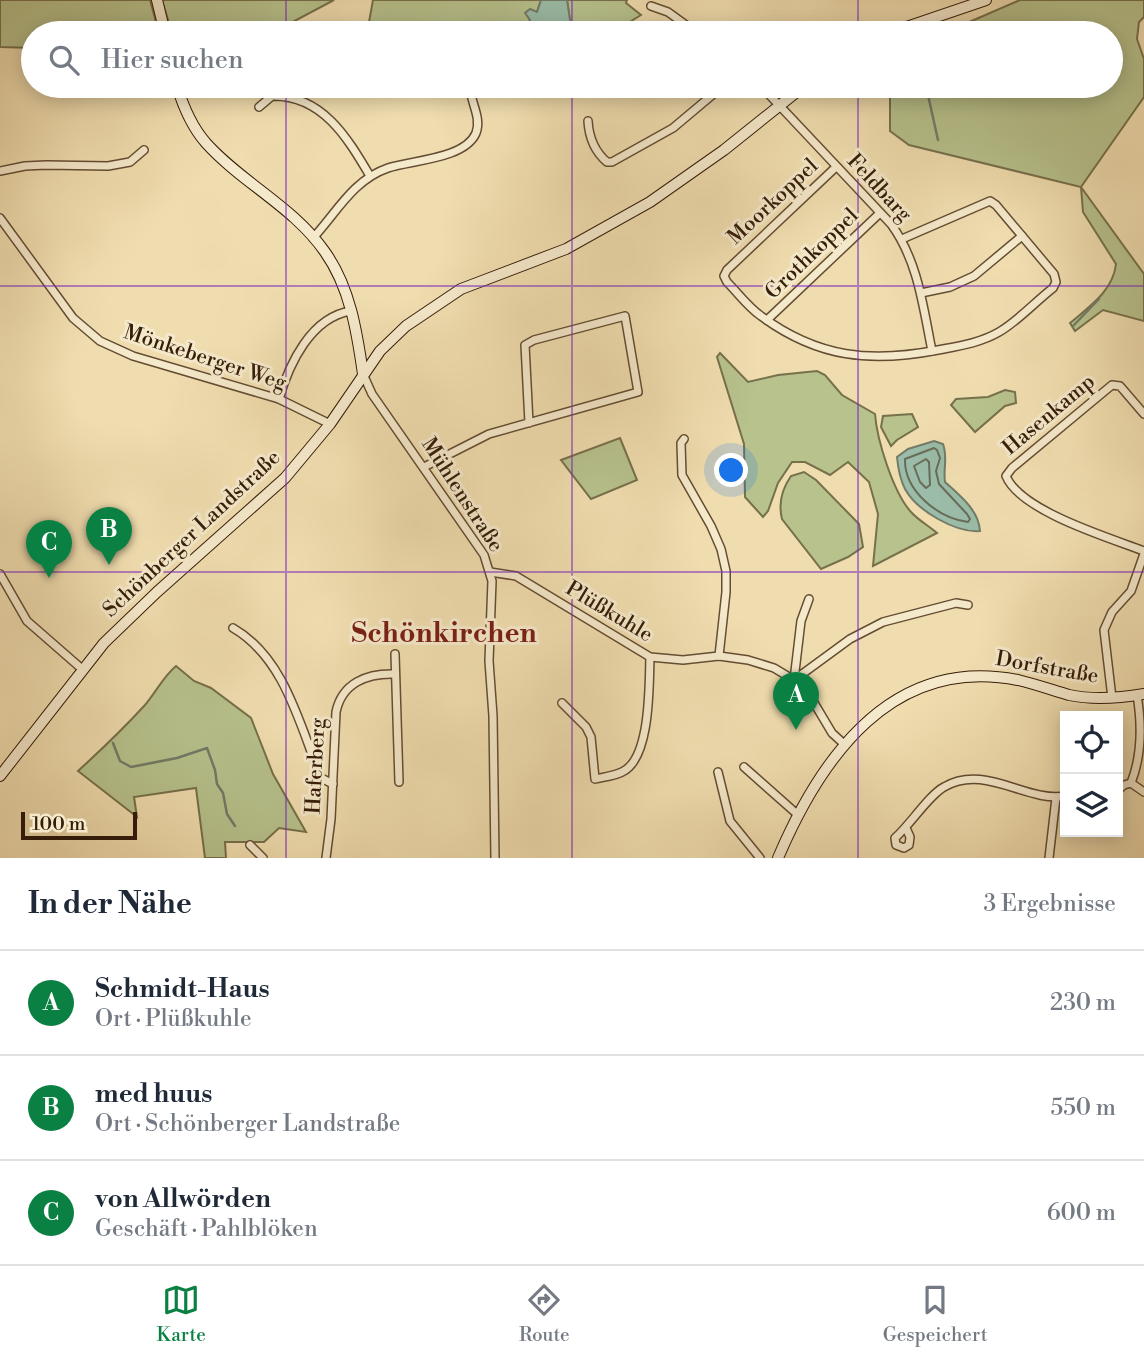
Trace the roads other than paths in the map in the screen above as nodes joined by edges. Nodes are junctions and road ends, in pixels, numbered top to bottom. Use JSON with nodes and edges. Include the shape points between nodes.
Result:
{"nodes":[{"id":1,"x":157,"y":0,"type":"edge"},
{"id":2,"x":986,"y":0,"type":"edge"},
{"id":3,"x":651,"y":6,"type":"dead end"},
{"id":4,"x":162,"y":21,"type":"edge"},
{"id":5,"x":680,"y":21,"type":"edge"},
{"id":6,"x":924,"y":21,"type":"edge"},
{"id":7,"x":182,"y":98,"type":"edge"},
{"id":8,"x":270,"y":98,"type":"edge"},
{"id":9,"x":293,"y":98,"type":"edge"},
{"id":10,"x":471,"y":98,"type":"edge"},
{"id":11,"x":709,"y":98,"type":"edge"},
{"id":12,"x":772,"y":98,"type":"edge"},
{"id":13,"x":788,"y":98,"type":"edge"},
{"id":14,"x":779,"y":105,"type":"junction"},
{"id":15,"x":259,"y":107,"type":"dead end"},
{"id":16,"x":588,"y":121,"type":"dead end"},
{"id":17,"x":144,"y":150,"type":"dead end"},
{"id":18,"x":836,"y":167,"type":"junction"},
{"id":19,"x":0,"y":171,"type":"edge"},
{"id":20,"x":370,"y":176,"type":"junction"},
{"id":21,"x":880,"y":213,"type":"junction"},
{"id":22,"x":0,"y":218,"type":"edge"},
{"id":23,"x":1021,"y":236,"type":"junction"},
{"id":24,"x":313,"y":238,"type":"junction"},
{"id":25,"x":902,"y":239,"type":"junction"},
{"id":26,"x":921,"y":293,"type":"junction"},
{"id":27,"x":351,"y":311,"type":"junction"},
{"id":28,"x":767,"y":320,"type":"junction"},
{"id":29,"x":932,"y":351,"type":"junction"},
{"id":30,"x":363,"y":374,"type":"junction"},
{"id":31,"x":279,"y":399,"type":"junction"},
{"id":32,"x":1144,"y":414,"type":"edge"},
{"id":33,"x":529,"y":423,"type":"junction"},
{"id":34,"x":330,"y":424,"type":"junction"},
{"id":35,"x":684,"y":439,"type":"dead end"},
{"id":36,"x":424,"y":467,"type":"junction"},
{"id":37,"x":1144,"y":553,"type":"edge"},
{"id":38,"x":490,"y":572,"type":"junction"},
{"id":39,"x":0,"y":574,"type":"edge"},
{"id":40,"x":810,"y":598,"type":"dead end"},
{"id":41,"x":968,"y":605,"type":"dead end"},
{"id":42,"x":233,"y":628,"type":"dead end"},
{"id":43,"x":395,"y":654,"type":"dead end"},
{"id":44,"x":719,"y":656,"type":"junction"},
{"id":45,"x":650,"y":657,"type":"junction"},
{"id":46,"x":82,"y":669,"type":"junction"},
{"id":47,"x":395,"y":674,"type":"junction"},
{"id":48,"x":794,"y":680,"type":"junction"},
{"id":49,"x":1140,"y":694,"type":"edge"},
{"id":50,"x":1112,"y":698,"type":"junction"},
{"id":51,"x":562,"y":703,"type":"dead end"},
{"id":52,"x":844,"y":744,"type":"junction"},
{"id":53,"x":744,"y":767,"type":"dead end"},
{"id":54,"x":718,"y":772,"type":"dead end"},
{"id":55,"x":0,"y":776,"type":"edge"},
{"id":56,"x":399,"y":782,"type":"dead end"},
{"id":57,"x":1131,"y":783,"type":"junction"},
{"id":58,"x":333,"y":784,"type":"junction"},
{"id":59,"x":1123,"y":786,"type":"edge"},
{"id":60,"x":1144,"y":792,"type":"edge"},
{"id":61,"x":1056,"y":797,"type":"junction"},
{"id":62,"x":1060,"y":797,"type":"edge"},
{"id":63,"x":797,"y":814,"type":"junction"},
{"id":64,"x":906,"y":828,"type":"dead end"},
{"id":65,"x":250,"y":845,"type":"dead end"},
{"id":66,"x":263,"y":858,"type":"edge"},
{"id":67,"x":326,"y":858,"type":"edge"},
{"id":68,"x":495,"y":858,"type":"edge"},
{"id":69,"x":760,"y":858,"type":"edge"},
{"id":70,"x":778,"y":858,"type":"edge"},
{"id":71,"x":1049,"y":858,"type":"edge"}],
"edges":[{"from":1,"to":4,"type":"main road"},
{"from":2,"to":6,"type":"main road"},
{"from":3,"to":5,"type":"street"},
{"from":7,"to":24,"type":"main road","via":[[206,143]]},
{"from":8,"to":15,"type":"street"},
{"from":9,"to":20,"type":"street","via":[[323,113],[348,139]]},
{"from":10,"to":20,"type":"street","via":[[478,121],[469,144],[459,151]]},
{"from":11,"to":16,"type":"street","via":[[673,128],[612,162],[600,156],[589,138]]},
{"from":12,"to":14,"type":"street","name":"Feldbarg"},
{"from":13,"to":14,"type":"main road","name":"Schönberger Landstraße"},
{"from":14,"to":18,"type":"street","name":"Feldbarg"},
{"from":14,"to":30,"type":"main road","name":"Schönberger Landstraße","via":[[724,150],[618,221],[442,300],[406,326]]},
{"from":17,"to":19,"type":"street","via":[[130,162],[108,166],[25,166]]},
{"from":18,"to":21,"type":"street","name":"Feldbarg"},
{"from":18,"to":28,"type":"street","name":"Moorkoppel","via":[[724,276]]},
{"from":20,"to":24,"type":"street"},
{"from":21,"to":25,"type":"street","name":"Feldbarg"},
{"from":21,"to":28,"type":"street","name":"Grothkoppel"},
{"from":22,"to":31,"type":"street","name":"Mönkeberger Weg","via":[[73,318],[100,341],[133,356]]},
{"from":23,"to":25,"type":"street","name":"Moorkoppel","via":[[990,201]]},
{"from":23,"to":26,"type":"street","via":[[974,276]]},
{"from":23,"to":29,"type":"street","name":"Moorkoppel","via":[[1054,274],[1053,288],[1002,331],[980,341]]},
{"from":24,"to":27,"type":"main road","via":[[337,273]]},
{"from":25,"to":26,"type":"street","name":"Feldbarg"},
{"from":26,"to":29,"type":"street","name":"Feldbarg"},
{"from":27,"to":30,"type":"main road"},
{"from":27,"to":31,"type":"street","via":[[331,317],[305,343]]},
{"from":28,"to":29,"type":"street","name":"Moorkoppel","via":[[805,341],[844,354],[887,358]]},
{"from":30,"to":34,"type":"main road","name":"Schönberger Landstraße"},
{"from":30,"to":36,"type":"street","name":"Mühlenstraße"},
{"from":31,"to":34,"type":"street","name":"Mönkeberger Weg"},
{"from":32,"to":37,"type":"street","name":"Hasenkamp","via":[[1120,386],[1112,385],[1006,476],[1021,494],[1056,516]]},
{"from":33,"to":33,"type":"street","via":[[638,392],[625,316],[525,345]]},
{"from":33,"to":36,"type":"street","via":[[489,434]]},
{"from":34,"to":46,"type":"main road","name":"Schönberger Landstraße","via":[[285,478],[116,630]]},
{"from":35,"to":44,"type":"street","via":[[682,475],[711,526],[726,570]]},
{"from":36,"to":38,"type":"street","name":"Mühlenstraße","via":[[484,555]]},
{"from":37,"to":50,"type":"street","via":[[1131,591],[1112,612],[1104,630]]},
{"from":38,"to":45,"type":"street","name":"Plüßkuhle","via":[[516,576]]},
{"from":38,"to":68,"type":"street","name":"Mühlenstraße"},
{"from":39,"to":46,"type":"street","via":[[27,621]]},
{"from":40,"to":48,"type":"street","via":[[801,621]]},
{"from":41,"to":48,"type":"street","via":[[956,603],[883,622],[850,639]]},
{"from":42,"to":58,"type":"street","via":[[277,671],[321,778]]},
{"from":43,"to":47,"type":"street"},
{"from":44,"to":45,"type":"street","name":"Plüßkuhle"},
{"from":44,"to":48,"type":"street","name":"Plüßkuhle","via":[[774,668]]},
{"from":45,"to":51,"type":"street","via":[[649,717],[636,755],[623,772],[595,779],[591,737]]},
{"from":46,"to":55,"type":"main road","name":"Schönberger Landstraße"},
{"from":47,"to":56,"type":"street"},
{"from":47,"to":58,"type":"street","name":"Haferberg","via":[[357,681],[339,699]]},
{"from":48,"to":52,"type":"street","name":"Plüßkuhle"},
{"from":49,"to":50,"type":"main road","name":"Dorfstraße"},
{"from":49,"to":57,"type":"street","via":[[1138,763]]},
{"from":50,"to":52,"type":"main road","name":"Dorfstraße","via":[[1072,695],[1018,680],[965,676],[938,682],[883,707]]},
{"from":52,"to":63,"type":"main road","name":"Dorfstraße"},
{"from":53,"to":63,"type":"street"},
{"from":54,"to":69,"type":"street","via":[[730,821]]},
{"from":57,"to":59,"type":"street"},
{"from":57,"to":60,"type":"street"},
{"from":58,"to":67,"type":"street","name":"Haferberg"},
{"from":61,"to":62,"type":"street"},
{"from":61,"to":64,"type":"street","via":[[968,779],[940,789]]},
{"from":61,"to":71,"type":"street"},
{"from":63,"to":70,"type":"main road","name":"Dorfstraße"},
{"from":65,"to":66,"type":"street"}]}
